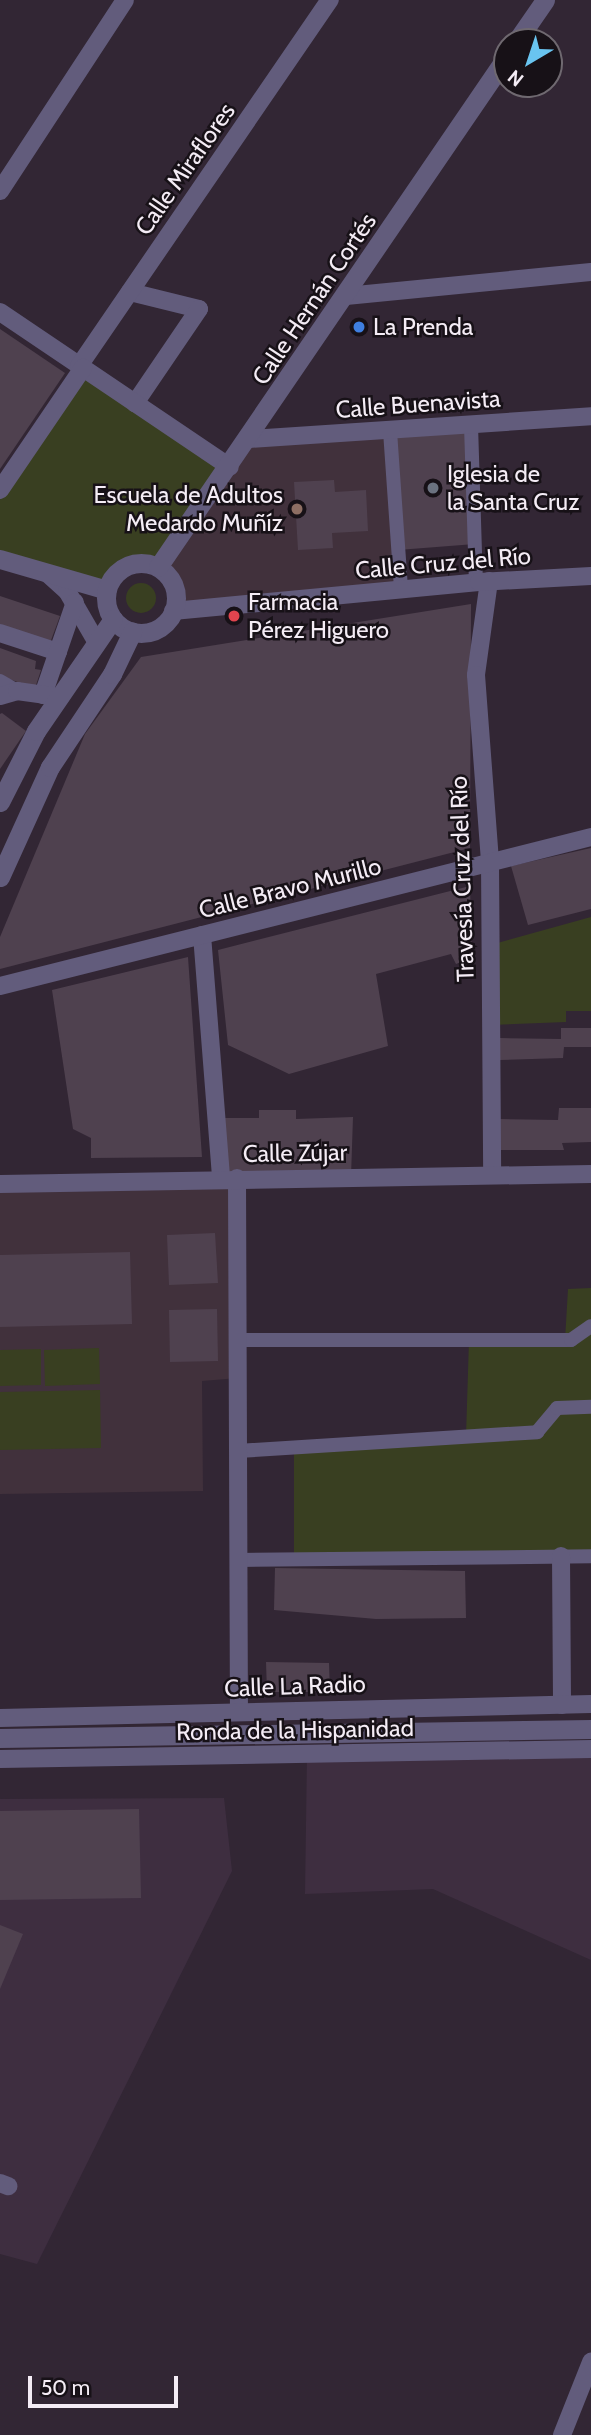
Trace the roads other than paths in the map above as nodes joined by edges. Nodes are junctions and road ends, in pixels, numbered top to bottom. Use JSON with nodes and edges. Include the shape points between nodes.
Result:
{"nodes":[{"id":1,"x":125,"y":0,"type":"edge"},
{"id":2,"x":330,"y":0,"type":"edge"},
{"id":3,"x":545,"y":0,"type":"edge"},
{"id":4,"x":526,"y":28,"type":"edge"},
{"id":5,"x":493,"y":77,"type":"edge"},
{"id":6,"x":0,"y":191,"type":"edge"},
{"id":7,"x":591,"y":272,"type":"edge"},
{"id":8,"x":130,"y":292,"type":"junction"},
{"id":9,"x":346,"y":296,"type":"junction"},
{"id":10,"x":0,"y":313,"type":"edge"},
{"id":11,"x":81,"y":367,"type":"junction"},
{"id":12,"x":135,"y":403,"type":"junction"},
{"id":13,"x":591,"y":416,"type":"edge"},
{"id":14,"x":471,"y":425,"type":"junction"},
{"id":15,"x":390,"y":431,"type":"junction"},
{"id":16,"x":249,"y":439,"type":"junction"},
{"id":17,"x":230,"y":467,"type":"junction"},
{"id":18,"x":0,"y":490,"type":"edge"},
{"id":19,"x":0,"y":559,"type":"edge"},
{"id":20,"x":158,"y":567,"type":"junction"},
{"id":21,"x":48,"y":574,"type":"junction"},
{"id":22,"x":591,"y":576,"type":"edge"},
{"id":23,"x":482,"y":582,"type":"junction"},
{"id":24,"x":107,"y":590,"type":"junction"},
{"id":25,"x":401,"y":590,"type":"junction"},
{"id":26,"x":75,"y":602,"type":"junction"},
{"id":27,"x":173,"y":611,"type":"junction"},
{"id":28,"x":113,"y":619,"type":"junction"},
{"id":29,"x":132,"y":632,"type":"junction"},
{"id":30,"x":0,"y":633,"type":"edge"},
{"id":31,"x":96,"y":640,"type":"junction"},
{"id":32,"x":58,"y":652,"type":"junction"},
{"id":33,"x":0,"y":681,"type":"edge"},
{"id":34,"x":8,"y":694,"type":"edge"},
{"id":35,"x":51,"y":696,"type":"junction"},
{"id":36,"x":0,"y":802,"type":"edge"},
{"id":37,"x":591,"y":837,"type":"edge"},
{"id":38,"x":490,"y":863,"type":"junction"},
{"id":39,"x":0,"y":877,"type":"edge"},
{"id":40,"x":202,"y":935,"type":"junction"},
{"id":41,"x":0,"y":986,"type":"edge"},
{"id":42,"x":591,"y":1174,"type":"edge"},
{"id":43,"x":492,"y":1175,"type":"junction"},
{"id":44,"x":229,"y":1179,"type":"junction"},
{"id":45,"x":0,"y":1184,"type":"edge"},
{"id":46,"x":591,"y":1326,"type":"edge"},
{"id":47,"x":237,"y":1340,"type":"junction"},
{"id":48,"x":591,"y":1407,"type":"edge"},
{"id":49,"x":238,"y":1451,"type":"junction"},
{"id":50,"x":561,"y":1556,"type":"junction"},
{"id":51,"x":591,"y":1556,"type":"edge"},
{"id":52,"x":238,"y":1560,"type":"junction"},
{"id":53,"x":591,"y":1704,"type":"edge"},
{"id":54,"x":562,"y":1705,"type":"junction"},
{"id":55,"x":239,"y":1712,"type":"junction"},
{"id":56,"x":0,"y":1718,"type":"edge"},
{"id":57,"x":591,"y":1729,"type":"edge"},
{"id":58,"x":0,"y":1738,"type":"edge"},
{"id":59,"x":591,"y":1749,"type":"edge"},
{"id":60,"x":0,"y":1759,"type":"edge"},
{"id":61,"x":591,"y":2362,"type":"edge"},
{"id":62,"x":562,"y":2435,"type":"edge"}],
"edges":[{"from":1,"to":6,"type":"street"},
{"from":2,"to":8,"type":"street","name":"Calle Miraflores"},
{"from":3,"to":4,"type":"street"},
{"from":5,"to":9,"type":"street","name":"Calle Hernán Cortés"},
{"from":7,"to":9,"type":"street"},
{"from":8,"to":11,"type":"street","name":"Calle Miraflores"},
{"from":8,"to":12,"type":"street","via":[[199,309]]},
{"from":9,"to":16,"type":"street","name":"Calle Hernán Cortés"},
{"from":10,"to":11,"type":"street"},
{"from":11,"to":12,"type":"street"},
{"from":11,"to":18,"type":"street","name":"Calle Miraflores"},
{"from":12,"to":17,"type":"street"},
{"from":13,"to":14,"type":"street","name":"Calle Buenavista"},
{"from":14,"to":15,"type":"street","name":"Calle Buenavista"},
{"from":14,"to":23,"type":"street"},
{"from":15,"to":16,"type":"street","name":"Calle Buenavista"},
{"from":15,"to":25,"type":"street"},
{"from":16,"to":17,"type":"street","name":"Calle Hernán Cortés"},
{"from":17,"to":20,"type":"street","name":"Calle Hernán Cortés"},
{"from":19,"to":21,"type":"street"},
{"from":20,"to":24,"type":"street","via":[[135,563],[124,567]]},
{"from":20,"to":27,"type":"street","via":[[173,583]]},
{"from":21,"to":24,"type":"street"},
{"from":21,"to":26,"type":"street"},
{"from":22,"to":23,"type":"street","name":"Calle Cruz del Río"},
{"from":23,"to":25,"type":"street","name":"Calle Cruz del Río"},
{"from":23,"to":38,"type":"street","name":"Travesía Cruz del Río","via":[[476,676]]},
{"from":24,"to":28,"type":"street"},
{"from":25,"to":27,"type":"street","name":"Calle Cruz del Río"},
{"from":26,"to":31,"type":"street"},
{"from":26,"to":32,"type":"street"},
{"from":27,"to":29,"type":"street","via":[[154,631]]},
{"from":28,"to":29,"type":"street"},
{"from":28,"to":31,"type":"street"},
{"from":29,"to":39,"type":"street","via":[[112,674],[50,767]]},
{"from":30,"to":32,"type":"street"},
{"from":31,"to":35,"type":"street"},
{"from":32,"to":35,"type":"street"},
{"from":33,"to":34,"type":"street"},
{"from":34,"to":35,"type":"street"},
{"from":35,"to":36,"type":"street"},
{"from":37,"to":38,"type":"street","name":"Calle Bravo Murillo"},
{"from":38,"to":40,"type":"street","name":"Calle Bravo Murillo"},
{"from":38,"to":43,"type":"street","name":"Travesía Cruz del Río"},
{"from":40,"to":41,"type":"street","name":"Calle Bravo Murillo"},
{"from":40,"to":44,"type":"street"},
{"from":42,"to":43,"type":"street","name":"Calle Zújar"},
{"from":43,"to":44,"type":"street","name":"Calle Zújar"},
{"from":44,"to":45,"type":"street","name":"Calle Zújar"},
{"from":44,"to":47,"type":"street"},
{"from":46,"to":47,"type":"street","via":[[571,1340]]},
{"from":47,"to":49,"type":"street"},
{"from":48,"to":49,"type":"street","via":[[557,1408],[537,1432]]},
{"from":49,"to":52,"type":"street"},
{"from":50,"to":51,"type":"street"},
{"from":50,"to":52,"type":"street"},
{"from":50,"to":54,"type":"street"},
{"from":52,"to":55,"type":"street"},
{"from":53,"to":54,"type":"street","name":"Calle La Radio"},
{"from":54,"to":55,"type":"street","name":"Calle La Radio"},
{"from":55,"to":56,"type":"street","name":"Calle La Radio"},
{"from":57,"to":58,"type":"street","name":"Ronda de la Hispanidad"},
{"from":59,"to":60,"type":"street","name":"Ronda de la Hispanidad"},
{"from":61,"to":62,"type":"street"}]}
